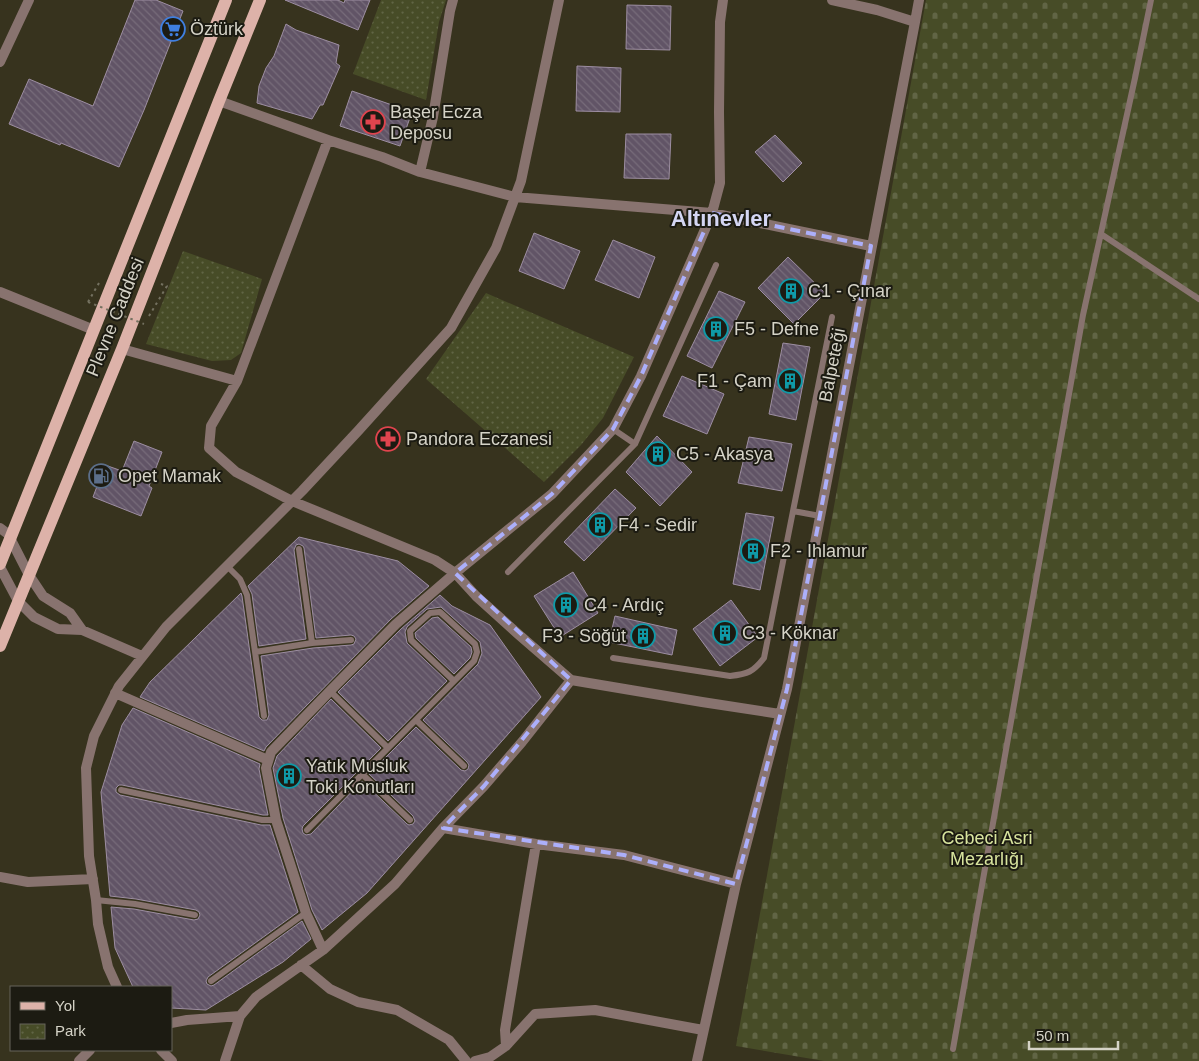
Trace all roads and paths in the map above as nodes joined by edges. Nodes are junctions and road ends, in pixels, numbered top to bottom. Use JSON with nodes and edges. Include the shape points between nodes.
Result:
{"nodes":[{"id":1,"x":29,"y":0,"type":"edge"},
{"id":2,"x":226,"y":0,"type":"edge"},
{"id":3,"x":260,"y":0,"type":"edge"},
{"id":4,"x":453,"y":0,"type":"edge"},
{"id":5,"x":559,"y":0,"type":"edge"},
{"id":6,"x":723,"y":0,"type":"edge"},
{"id":7,"x":832,"y":0,"type":"edge"},
{"id":8,"x":920,"y":0,"type":"edge"},
{"id":9,"x":1151,"y":0,"type":"edge"},
{"id":10,"x":915,"y":22,"type":"junction"},
{"id":11,"x":0,"y":62,"type":"edge"},
{"id":12,"x":219,"y":101,"type":"junction"},
{"id":13,"x":328,"y":140,"type":"junction"},
{"id":14,"x":420,"y":172,"type":"junction"},
{"id":15,"x":515,"y":197,"type":"junction"},
{"id":16,"x":712,"y":213,"type":"junction"},
{"id":17,"x":1101,"y":234,"type":"junction"},
{"id":18,"x":872,"y":246,"type":"junction"},
{"id":19,"x":716,"y":264,"type":"dead end"},
{"id":20,"x":167,"y":286,"type":"dead end"},
{"id":21,"x":0,"y":292,"type":"edge"},
{"id":22,"x":1199,"y":299,"type":"edge"},
{"id":23,"x":88,"y":302,"type":"dead end"},
{"id":24,"x":149,"y":317,"type":"dead end"},
{"id":25,"x":832,"y":317,"type":"dead end"},
{"id":26,"x":144,"y":324,"type":"dead end"},
{"id":27,"x":94,"y":330,"type":"junction"},
{"id":28,"x":122,"y":349,"type":"junction"},
{"id":29,"x":237,"y":380,"type":"junction"},
{"id":30,"x":613,"y":429,"type":"junction"},
{"id":31,"x":635,"y":444,"type":"junction"},
{"id":32,"x":292,"y":501,"type":"junction"},
{"id":33,"x":793,"y":511,"type":"junction"},
{"id":34,"x":820,"y":516,"type":"junction"},
{"id":35,"x":0,"y":528,"type":"edge"},
{"id":36,"x":10,"y":538,"type":"junction"},
{"id":37,"x":299,"y":549,"type":"dead end"},
{"id":38,"x":0,"y":564,"type":"edge"},
{"id":39,"x":227,"y":566,"type":"junction"},
{"id":40,"x":0,"y":568,"type":"edge"},
{"id":41,"x":508,"y":572,"type":"dead end"},
{"id":42,"x":454,"y":573,"type":"junction"},
{"id":43,"x":29,"y":575,"type":"junction"},
{"id":44,"x":18,"y":601,"type":"junction"},
{"id":45,"x":82,"y":630,"type":"junction"},
{"id":46,"x":352,"y":640,"type":"dead end"},
{"id":47,"x":312,"y":643,"type":"junction"},
{"id":48,"x":0,"y":646,"type":"edge"},
{"id":49,"x":255,"y":652,"type":"junction"},
{"id":50,"x":142,"y":656,"type":"junction"},
{"id":51,"x":613,"y":658,"type":"dead end"},
{"id":52,"x":571,"y":680,"type":"junction"},
{"id":53,"x":454,"y":681,"type":"junction"},
{"id":54,"x":330,"y":690,"type":"junction"},
{"id":55,"x":115,"y":693,"type":"junction"},
{"id":56,"x":780,"y":714,"type":"junction"},
{"id":57,"x":264,"y":716,"type":"dead end"},
{"id":58,"x":416,"y":720,"type":"junction"},
{"id":59,"x":388,"y":748,"type":"junction"},
{"id":60,"x":268,"y":760,"type":"junction"},
{"id":61,"x":464,"y":766,"type":"dead end"},
{"id":62,"x":362,"y":774,"type":"junction"},
{"id":63,"x":121,"y":790,"type":"dead end"},
{"id":64,"x":276,"y":820,"type":"junction"},
{"id":65,"x":410,"y":820,"type":"dead end"},
{"id":66,"x":442,"y":828,"type":"junction"},
{"id":67,"x":306,"y":830,"type":"dead end"},
{"id":68,"x":536,"y":844,"type":"junction"},
{"id":69,"x":0,"y":877,"type":"edge"},
{"id":70,"x":93,"y":879,"type":"junction"},
{"id":71,"x":736,"y":884,"type":"junction"},
{"id":72,"x":96,"y":900,"type":"junction"},
{"id":73,"x":306,"y":914,"type":"junction"},
{"id":74,"x":196,"y":915,"type":"dead end"},
{"id":75,"x":323,"y":950,"type":"junction"},
{"id":76,"x":301,"y":965,"type":"junction"},
{"id":77,"x":211,"y":981,"type":"dead end"},
{"id":78,"x":117,"y":986,"type":"edge"},
{"id":79,"x":240,"y":1016,"type":"junction"},
{"id":80,"x":172,"y":1023,"type":"edge"},
{"id":81,"x":703,"y":1030,"type":"junction"},
{"id":82,"x":506,"y":1046,"type":"junction"},
{"id":83,"x":953,"y":1049,"type":"dead end"},
{"id":84,"x":89,"y":1051,"type":"edge"},
{"id":85,"x":161,"y":1051,"type":"edge"},
{"id":86,"x":79,"y":1061,"type":"edge"},
{"id":87,"x":172,"y":1061,"type":"edge"},
{"id":88,"x":225,"y":1061,"type":"edge"},
{"id":89,"x":466,"y":1061,"type":"edge"},
{"id":90,"x":475,"y":1061,"type":"edge"},
{"id":91,"x":697,"y":1061,"type":"edge"}],
"edges":[{"from":1,"to":11,"type":"street"},
{"from":2,"to":27,"type":"main road","name":"Plevne Caddesi"},
{"from":3,"to":12,"type":"main road","name":"Plevne Caddesi"},
{"from":4,"to":14,"type":"street"},
{"from":5,"to":15,"type":"street"},
{"from":6,"to":16,"type":"street","via":[[720,22],[720,183]]},
{"from":7,"to":10,"type":"street"},
{"from":8,"to":10,"type":"street","name":"Balpeteği"},
{"from":9,"to":17,"type":"lane"},
{"from":10,"to":18,"type":"street","name":"Balpeteği"},
{"from":12,"to":13,"type":"street"},
{"from":12,"to":28,"type":"main road","name":"Plevne Caddesi"},
{"from":13,"to":14,"type":"street"},
{"from":13,"to":29,"type":"street"},
{"from":14,"to":15,"type":"street"},
{"from":15,"to":16,"type":"street"},
{"from":15,"to":32,"type":"street","via":[[496,248],[451,328]]},
{"from":16,"to":18,"type":"street"},
{"from":16,"to":30,"type":"street","via":[[641,376]]},
{"from":17,"to":22,"type":"lane"},
{"from":17,"to":83,"type":"lane","via":[[1083,315]]},
{"from":18,"to":34,"type":"street","name":"Balpeteği"},
{"from":19,"to":31,"type":"lane"},
{"from":20,"to":24,"type":"path"},
{"from":21,"to":27,"type":"street"},
{"from":23,"to":26,"type":"path","bridge":true},
{"from":25,"to":33,"type":"lane"},
{"from":27,"to":36,"type":"main road","name":"Plevne Caddesi"},
{"from":28,"to":29,"type":"street"},
{"from":28,"to":43,"type":"main road","name":"Plevne Caddesi"},
{"from":29,"to":32,"type":"street","via":[[211,426],[209,448],[236,472]]},
{"from":30,"to":31,"type":"lane"},
{"from":30,"to":42,"type":"street","via":[[552,494]]},
{"from":31,"to":41,"type":"lane"},
{"from":32,"to":39,"type":"street"},
{"from":32,"to":42,"type":"street","via":[[435,560]]},
{"from":33,"to":34,"type":"lane"},
{"from":33,"to":51,"type":"lane","via":[[764,658],[757,668],[730,676]]},
{"from":34,"to":56,"type":"street","name":"Balpeteği"},
{"from":35,"to":36,"type":"street"},
{"from":36,"to":38,"type":"main road","name":"Plevne Caddesi"},
{"from":36,"to":43,"type":"street"},
{"from":37,"to":47,"type":"lane"},
{"from":39,"to":49,"type":"lane","via":[[240,579],[247,595]]},
{"from":39,"to":50,"type":"street"},
{"from":40,"to":44,"type":"street"},
{"from":42,"to":52,"type":"street"},
{"from":42,"to":54,"type":"street","via":[[396,624]]},
{"from":43,"to":44,"type":"main road","name":"Plevne Caddesi"},
{"from":43,"to":45,"type":"street","via":[[43,596],[70,613]]},
{"from":44,"to":45,"type":"street","via":[[34,617],[58,629]]},
{"from":44,"to":48,"type":"main road","name":"Plevne Caddesi"},
{"from":45,"to":50,"type":"street"},
{"from":46,"to":47,"type":"lane"},
{"from":47,"to":49,"type":"lane"},
{"from":49,"to":57,"type":"lane"},
{"from":50,"to":55,"type":"street"},
{"from":52,"to":56,"type":"street"},
{"from":52,"to":66,"type":"street","via":[[484,786]]},
{"from":53,"to":53,"type":"lane","via":[[474,661],[475,644],[440,612],[430,613],[410,631],[411,640]]},
{"from":53,"to":58,"type":"lane"},
{"from":54,"to":59,"type":"lane"},
{"from":54,"to":60,"type":"street","via":[[271,752]]},
{"from":55,"to":60,"type":"street"},
{"from":55,"to":70,"type":"street","via":[[94,736],[86,768],[89,856]]},
{"from":56,"to":71,"type":"street","name":"Balpeteği"},
{"from":58,"to":59,"type":"lane"},
{"from":58,"to":61,"type":"lane"},
{"from":59,"to":62,"type":"lane"},
{"from":60,"to":64,"type":"street","via":[[266,768]]},
{"from":62,"to":65,"type":"lane"},
{"from":62,"to":67,"type":"lane"},
{"from":63,"to":64,"type":"lane","via":[[262,820]]},
{"from":64,"to":73,"type":"street"},
{"from":66,"to":68,"type":"street"},
{"from":66,"to":75,"type":"street","via":[[395,884]]},
{"from":68,"to":71,"type":"street","via":[[624,855]]},
{"from":68,"to":82,"type":"street","via":[[505,1030]]},
{"from":69,"to":70,"type":"street","via":[[28,882]]},
{"from":70,"to":72,"type":"street"},
{"from":71,"to":81,"type":"street","name":"Balpeteği"},
{"from":72,"to":74,"type":"lane"},
{"from":72,"to":78,"type":"street","via":[[108,966]]},
{"from":73,"to":75,"type":"street"},
{"from":73,"to":77,"type":"lane"},
{"from":75,"to":76,"type":"street"},
{"from":76,"to":79,"type":"street","via":[[256,997]]},
{"from":76,"to":89,"type":"street","via":[[330,989],[358,1002],[397,1010],[449,1040]]},
{"from":79,"to":80,"type":"street"},
{"from":79,"to":88,"type":"street"},
{"from":81,"to":82,"type":"street","via":[[595,1010],[535,1014]]},
{"from":81,"to":91,"type":"street","name":"Balpeteği"},
{"from":82,"to":90,"type":"street","via":[[490,1057]]},
{"from":84,"to":86,"type":"street"},
{"from":85,"to":87,"type":"street"}]}
